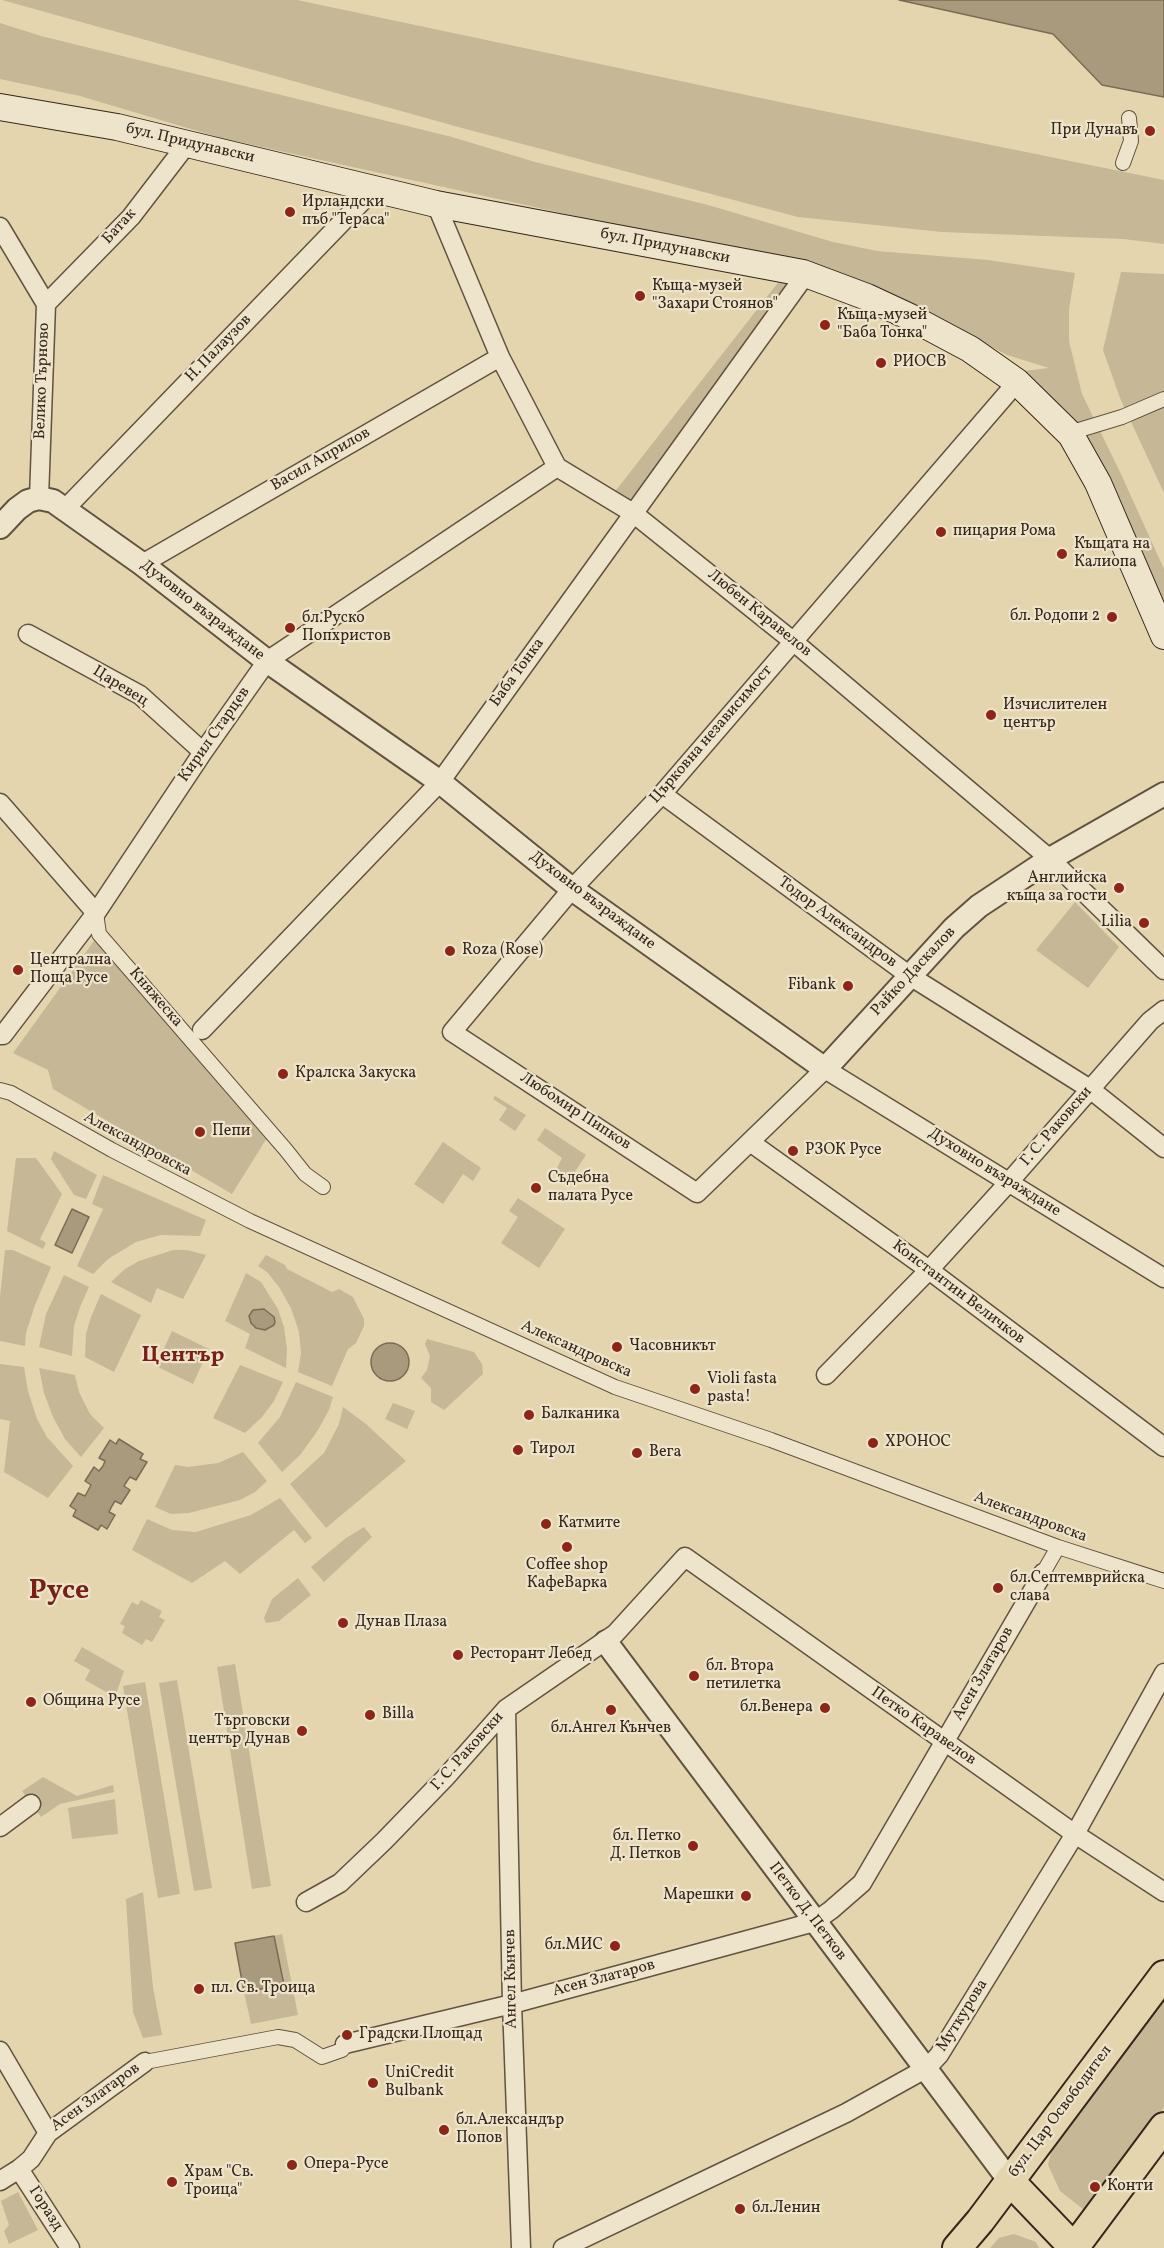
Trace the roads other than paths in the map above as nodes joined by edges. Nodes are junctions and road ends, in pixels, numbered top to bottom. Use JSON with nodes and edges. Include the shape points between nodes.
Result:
{"nodes":[{"id":1,"x":0,"y":107,"type":"edge"},
{"id":2,"x":1130,"y":117,"type":"dead end"},
{"id":3,"x":187,"y":144,"type":"junction"},
{"id":4,"x":1123,"y":163,"type":"dead end"},
{"id":5,"x":374,"y":189,"type":"junction"},
{"id":6,"x":436,"y":204,"type":"junction"},
{"id":7,"x":0,"y":227,"type":"edge"},
{"id":8,"x":806,"y":274,"type":"junction"},
{"id":9,"x":46,"y":304,"type":"junction"},
{"id":10,"x":500,"y":357,"type":"junction"},
{"id":11,"x":1017,"y":382,"type":"junction"},
{"id":12,"x":1164,"y":399,"type":"edge"},
{"id":13,"x":1075,"y":433,"type":"junction"},
{"id":14,"x":558,"y":467,"type":"junction"},
{"id":15,"x":39,"y":498,"type":"junction"},
{"id":16,"x":66,"y":509,"type":"junction"},
{"id":17,"x":633,"y":513,"type":"junction"},
{"id":18,"x":0,"y":526,"type":"edge"},
{"id":19,"x":142,"y":564,"type":"junction"},
{"id":20,"x":28,"y":634,"type":"dead end"},
{"id":21,"x":1164,"y":636,"type":"edge"},
{"id":22,"x":795,"y":642,"type":"junction"},
{"id":23,"x":267,"y":661,"type":"junction"},
{"id":24,"x":203,"y":752,"type":"junction"},
{"id":25,"x":440,"y":782,"type":"junction"},
{"id":26,"x":662,"y":794,"type":"junction"},
{"id":27,"x":1164,"y":794,"type":"edge"},
{"id":28,"x":0,"y":803,"type":"edge"},
{"id":29,"x":1050,"y":859,"type":"junction"},
{"id":30,"x":572,"y":889,"type":"junction"},
{"id":31,"x":96,"y":913,"type":"junction"},
{"id":32,"x":1164,"y":970,"type":"edge"},
{"id":33,"x":909,"y":976,"type":"junction"},
{"id":34,"x":1164,"y":1010,"type":"edge"},
{"id":35,"x":452,"y":1032,"type":"joint"},
{"id":36,"x":1,"y":1035,"type":"edge"},
{"id":37,"x":197,"y":1035,"type":"junction"},
{"id":38,"x":825,"y":1070,"type":"junction"},
{"id":39,"x":1090,"y":1089,"type":"junction"},
{"id":40,"x":0,"y":1090,"type":"edge"},
{"id":41,"x":750,"y":1142,"type":"junction"},
{"id":42,"x":1164,"y":1148,"type":"edge"},
{"id":43,"x":1009,"y":1182,"type":"junction"},
{"id":44,"x":323,"y":1187,"type":"dead end"},
{"id":45,"x":697,"y":1193,"type":"joint"},
{"id":46,"x":929,"y":1270,"type":"junction"},
{"id":47,"x":1164,"y":1278,"type":"edge"},
{"id":48,"x":826,"y":1375,"type":"dead end"},
{"id":49,"x":1164,"y":1447,"type":"edge"},
{"id":50,"x":1058,"y":1547,"type":"junction"},
{"id":51,"x":685,"y":1557,"type":"joint"},
{"id":52,"x":1043,"y":1573,"type":"joint"},
{"id":53,"x":1164,"y":1581,"type":"edge"},
{"id":54,"x":606,"y":1642,"type":"junction"},
{"id":55,"x":1164,"y":1673,"type":"edge"},
{"id":56,"x":506,"y":1709,"type":"junction"},
{"id":57,"x":945,"y":1743,"type":"junction"},
{"id":58,"x":31,"y":1804,"type":"dead end"},
{"id":59,"x":0,"y":1827,"type":"edge"},
{"id":60,"x":1075,"y":1834,"type":"junction"},
{"id":61,"x":1164,"y":1892,"type":"edge"},
{"id":62,"x":306,"y":1902,"type":"dead end"},
{"id":63,"x":814,"y":1922,"type":"junction"},
{"id":64,"x":1164,"y":1975,"type":"edge"},
{"id":65,"x":512,"y":2004,"type":"junction"},
{"id":66,"x":345,"y":2044,"type":"joint"},
{"id":67,"x":0,"y":2051,"type":"edge"},
{"id":68,"x":146,"y":2062,"type":"joint"},
{"id":69,"x":927,"y":2068,"type":"junction"},
{"id":70,"x":1164,"y":2127,"type":"edge"},
{"id":71,"x":48,"y":2133,"type":"junction"},
{"id":72,"x":19,"y":2169,"type":"junction"},
{"id":73,"x":1009,"y":2180,"type":"junction"},
{"id":74,"x":0,"y":2181,"type":"edge"},
{"id":75,"x":70,"y":2248,"type":"edge"},
{"id":76,"x":521,"y":2248,"type":"edge"},
{"id":77,"x":563,"y":2248,"type":"edge"},
{"id":78,"x":957,"y":2248,"type":"edge"},
{"id":79,"x":1074,"y":2248,"type":"edge"}],
"edges":[{"from":1,"to":3,"type":"main road","name":"бул. Придунавски","via":[[117,127]]},
{"from":2,"to":4,"type":"street","via":[[1131,141]]},
{"from":3,"to":5,"type":"main road","name":"бул. Придунавски"},
{"from":3,"to":9,"type":"street","name":"Батак","via":[[131,217]]},
{"from":5,"to":6,"type":"main road","name":"бул. Придунавски"},
{"from":5,"to":16,"type":"street","name":"Н. Палаузов"},
{"from":6,"to":8,"type":"main road","name":"бул. Придунавски"},
{"from":6,"to":10,"type":"street"},
{"from":7,"to":9,"type":"street","name":"Велико Търново"},
{"from":8,"to":11,"type":"main road","name":"бул. Придунавски","via":[[910,317],[970,349]]},
{"from":8,"to":17,"type":"street","name":"Баба Тонка"},
{"from":9,"to":15,"type":"street","name":"Велико Търново"},
{"from":10,"to":14,"type":"street"},
{"from":10,"to":19,"type":"street","name":"Васил Априлов"},
{"from":11,"to":13,"type":"main road","name":"бул. Придунавски"},
{"from":11,"to":22,"type":"street","name":"Църковна независимост"},
{"from":12,"to":13,"type":"street"},
{"from":13,"to":21,"type":"main road","name":"бул. Придунавски"},
{"from":14,"to":17,"type":"street","name":"Любен Каравелов"},
{"from":14,"to":23,"type":"street","name":"Кирил Старцев"},
{"from":15,"to":16,"type":"street","name":"Духовно възраждане"},
{"from":15,"to":18,"type":"street","via":[[28,501]]},
{"from":16,"to":19,"type":"street","name":"Духовно възраждане"},
{"from":17,"to":22,"type":"street","name":"Любен Каравелов"},
{"from":17,"to":25,"type":"street","name":"Баба Тонка"},
{"from":19,"to":23,"type":"street","name":"Духовно възраждане"},
{"from":20,"to":24,"type":"street","name":"Царевец","via":[[140,695]]},
{"from":22,"to":26,"type":"street","name":"Църковна независимост"},
{"from":22,"to":29,"type":"street","name":"Любен Каравелов"},
{"from":23,"to":24,"type":"street","name":"Кирил Старцев"},
{"from":23,"to":25,"type":"street","name":"Духовно възраждане"},
{"from":24,"to":31,"type":"street","name":"Кирил Старцев"},
{"from":25,"to":30,"type":"street","name":"Духовно възраждане"},
{"from":25,"to":37,"type":"street","name":"Баба Тонка"},
{"from":26,"to":30,"type":"street","name":"Църковна независимост"},
{"from":26,"to":33,"type":"street","name":"Тодор Александров"},
{"from":27,"to":29,"type":"street","name":"Райко Даскалов"},
{"from":28,"to":31,"type":"street","name":"Княжеска"},
{"from":29,"to":32,"type":"street","name":"Любен Каравелов"},
{"from":29,"to":33,"type":"street","name":"Райко Даскалов","via":[[962,920]]},
{"from":30,"to":35,"type":"street","name":"Църковна независимост"},
{"from":30,"to":38,"type":"street","name":"Духовно възраждане"},
{"from":31,"to":36,"type":"street","name":"Кирил Старцев"},
{"from":31,"to":37,"type":"street","name":"Княжеска","via":[[99,934]]},
{"from":33,"to":38,"type":"street","name":"Райко Даскалов"},
{"from":33,"to":39,"type":"street","name":"Тодор Александров"},
{"from":34,"to":39,"type":"street","name":"Г. С. Раковски"},
{"from":35,"to":45,"type":"street","name":"Любомир Пипков"},
{"from":37,"to":44,"type":"street","name":"Княжеска","via":[[304,1174]]},
{"from":38,"to":41,"type":"street","name":"Райко Даскалов"},
{"from":38,"to":43,"type":"street","name":"Духовно възраждане"},
{"from":39,"to":42,"type":"street","name":"Тодор Александров"},
{"from":39,"to":43,"type":"street","name":"Г. С. Раковски"},
{"from":40,"to":50,"type":"street","name":"Александровска","via":[[250,1221],[615,1387],[771,1440]]},
{"from":41,"to":45,"type":"street","name":"Райко Даскалов"},
{"from":41,"to":46,"type":"street","name":"Константин Величков"},
{"from":43,"to":46,"type":"street","name":"Г. С. Раковски"},
{"from":43,"to":47,"type":"street","name":"Духовно възраждане"},
{"from":46,"to":48,"type":"street","name":"Г. С. Раковски"},
{"from":46,"to":49,"type":"street","name":"Константин Величков"},
{"from":50,"to":52,"type":"street","name":"Асен Златаров"},
{"from":50,"to":53,"type":"street","name":"Александровска"},
{"from":51,"to":54,"type":"street","name":"Г. С. Раковски"},
{"from":51,"to":57,"type":"street","name":"Петко Каравелов"},
{"from":52,"to":57,"type":"street","name":"Асен Златаров"},
{"from":54,"to":56,"type":"street","name":"Г. С. Раковски"},
{"from":54,"to":63,"type":"street","name":"Петко Д. Петков"},
{"from":55,"to":60,"type":"street","name":"Муткурова"},
{"from":56,"to":62,"type":"street","name":"Г. С. Раковски","via":[[361,1863],[340,1883]]},
{"from":56,"to":65,"type":"street","name":"Ангел Кънчев"},
{"from":57,"to":60,"type":"street","name":"Петко Каравелов"},
{"from":57,"to":63,"type":"street","name":"Асен Златаров","via":[[862,1883]]},
{"from":58,"to":59,"type":"street"},
{"from":60,"to":61,"type":"street","name":"Петко Каравелов"},
{"from":60,"to":69,"type":"street","name":"Муткурова","via":[[939,2055]]},
{"from":63,"to":65,"type":"street","name":"Асен Златаров"},
{"from":63,"to":69,"type":"street","name":"Петко Д. Петков"},
{"from":64,"to":73,"type":"main road","name":"бул. Цар Освободител"},
{"from":65,"to":66,"type":"street","name":"Асен Златаров"},
{"from":65,"to":76,"type":"street","name":"Ангел Кънчев"},
{"from":66,"to":68,"type":"street","name":"Асен Златаров","via":[[342,2050],[322,2056],[295,2040],[278,2037]]},
{"from":67,"to":71,"type":"street"},
{"from":68,"to":71,"type":"street","name":"Асен Златаров"},
{"from":69,"to":73,"type":"street","name":"Петко Д. Петков"},
{"from":69,"to":77,"type":"street","name":"Муткурова","via":[[846,2113]]},
{"from":70,"to":79,"type":"main road"},
{"from":71,"to":72,"type":"street","name":"Асен Златаров","via":[[31,2159]]},
{"from":72,"to":74,"type":"street","name":"Асен Златаров"},
{"from":72,"to":75,"type":"street","name":"Горазд"},
{"from":73,"to":78,"type":"main road","name":"бул. Цар Освободител"},
{"from":73,"to":79,"type":"main road"}]}
